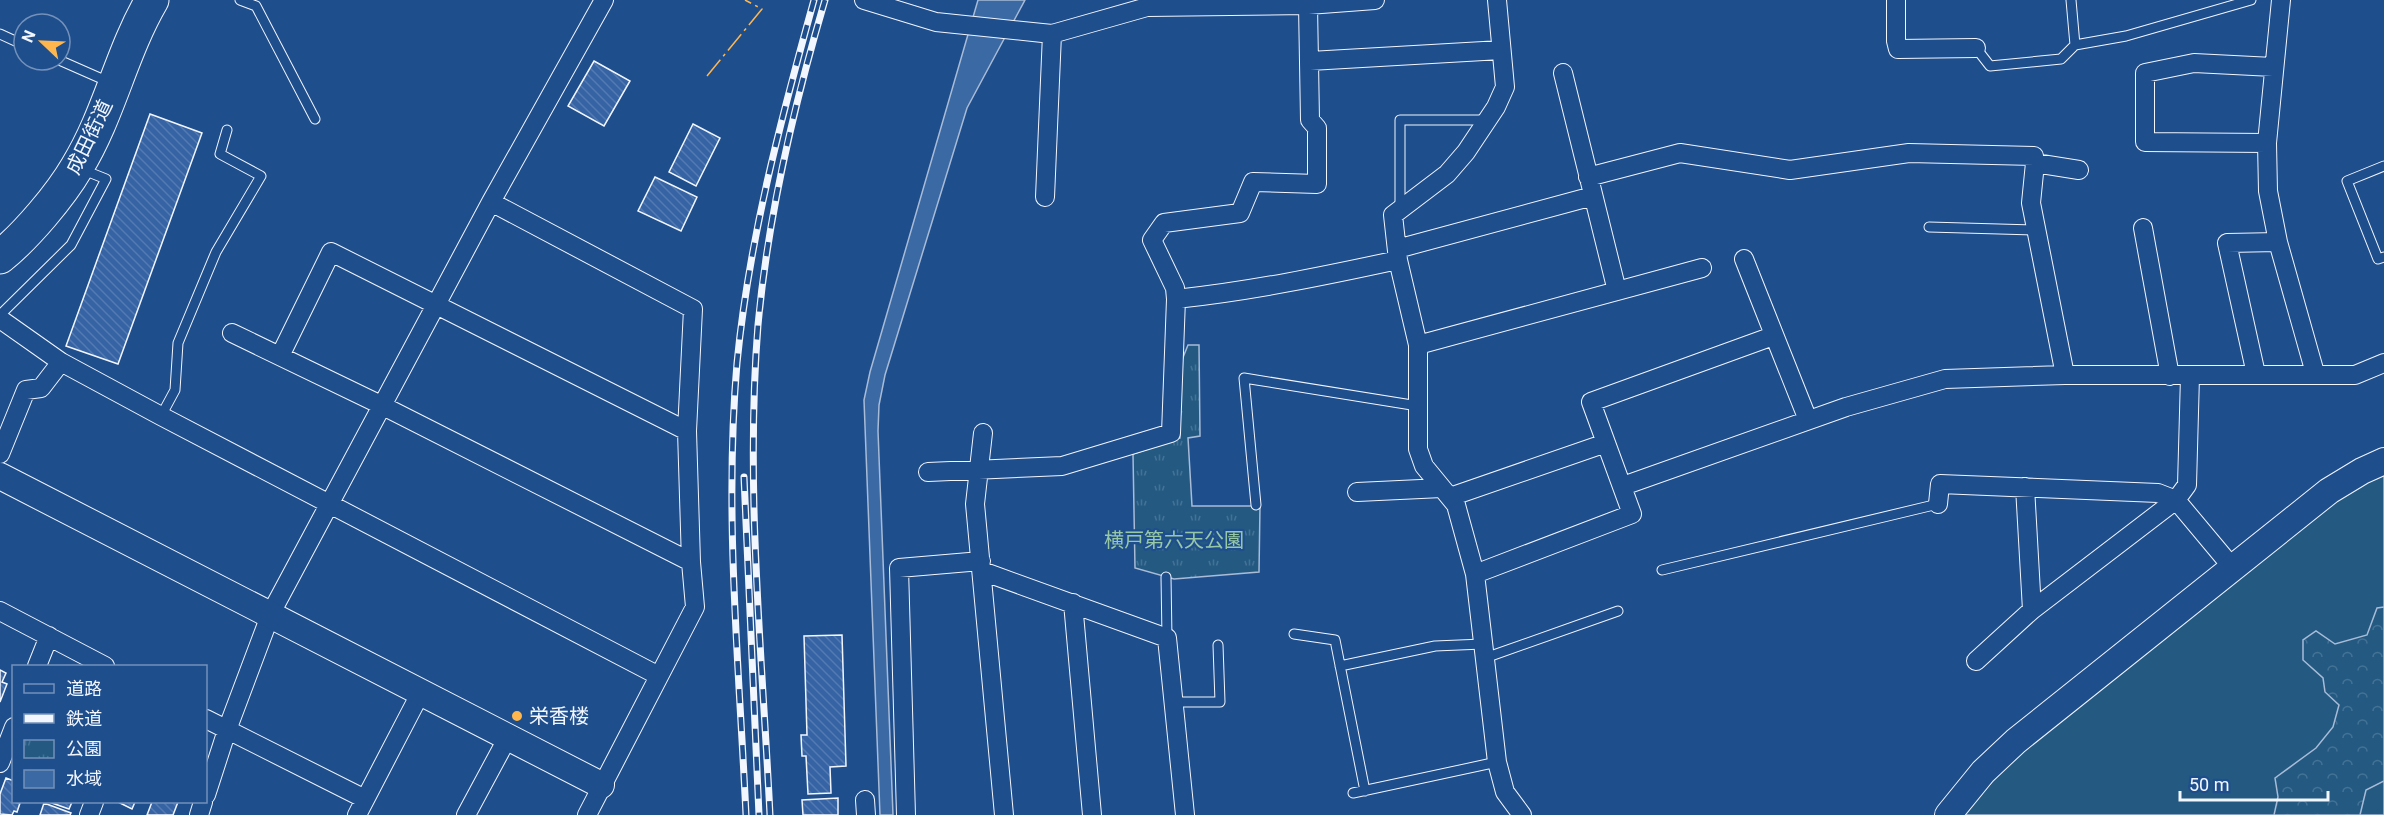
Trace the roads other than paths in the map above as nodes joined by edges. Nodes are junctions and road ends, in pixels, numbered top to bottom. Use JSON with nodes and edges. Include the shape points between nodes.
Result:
{"nodes":[{"id":1,"x":152,"y":0,"type":"edge"},
{"id":2,"x":240,"y":0,"type":"edge"},
{"id":3,"x":604,"y":0,"type":"edge"},
{"id":4,"x":864,"y":0,"type":"edge"},
{"id":5,"x":1375,"y":0,"type":"edge"},
{"id":6,"x":1497,"y":0,"type":"edge"},
{"id":7,"x":1896,"y":0,"type":"edge"},
{"id":8,"x":2071,"y":0,"type":"edge"},
{"id":9,"x":2252,"y":0,"type":"edge"},
{"id":10,"x":2281,"y":0,"type":"edge"},
{"id":11,"x":1308,"y":5,"type":"junction"},
{"id":12,"x":1052,"y":34,"type":"junction"},
{"id":13,"x":2075,"y":45,"type":"junction"},
{"id":14,"x":1976,"y":48,"type":"joint"},
{"id":15,"x":1502,"y":51,"type":"junction"},
{"id":16,"x":1310,"y":61,"type":"junction"},
{"id":17,"x":72,"y":66,"type":"edge"},
{"id":18,"x":2273,"y":68,"type":"junction"},
{"id":19,"x":1563,"y":73,"type":"dead end"},
{"id":20,"x":114,"y":84,"type":"junction"},
{"id":21,"x":315,"y":119,"type":"dead end"},
{"id":22,"x":1488,"y":120,"type":"junction"},
{"id":23,"x":226,"y":130,"type":"dead end"},
{"id":24,"x":2267,"y":143,"type":"junction"},
{"id":25,"x":2035,"y":163,"type":"junction"},
{"id":26,"x":2384,"y":166,"type":"edge"},
{"id":27,"x":77,"y":168,"type":"junction"},
{"id":28,"x":2079,"y":170,"type":"dead end"},
{"id":29,"x":1588,"y":177,"type":"junction"},
{"id":30,"x":1593,"y":196,"type":"junction"},
{"id":31,"x":1044,"y":197,"type":"dead end"},
{"id":32,"x":491,"y":202,"type":"junction"},
{"id":33,"x":1400,"y":210,"type":"junction"},
{"id":34,"x":1929,"y":227,"type":"dead end"},
{"id":35,"x":2143,"y":228,"type":"dead end"},
{"id":36,"x":2036,"y":230,"type":"junction"},
{"id":37,"x":2278,"y":242,"type":"junction"},
{"id":38,"x":1398,"y":254,"type":"junction"},
{"id":39,"x":0,"y":257,"type":"edge"},
{"id":40,"x":2384,"y":257,"type":"edge"},
{"id":41,"x":1744,"y":259,"type":"dead end"},
{"id":42,"x":1702,"y":268,"type":"dead end"},
{"id":43,"x":1617,"y":291,"type":"junction"},
{"id":44,"x":1176,"y":299,"type":"junction"},
{"id":45,"x":435,"y":306,"type":"junction"},
{"id":46,"x":0,"y":317,"type":"edge"},
{"id":47,"x":232,"y":333,"type":"dead end"},
{"id":48,"x":1773,"y":336,"type":"junction"},
{"id":49,"x":1418,"y":345,"type":"junction"},
{"id":50,"x":280,"y":356,"type":"junction"},
{"id":51,"x":62,"y":362,"type":"junction"},
{"id":52,"x":2384,"y":363,"type":"edge"},
{"id":53,"x":2315,"y":373,"type":"junction"},
{"id":54,"x":2256,"y":374,"type":"junction"},
{"id":55,"x":2065,"y":375,"type":"junction"},
{"id":56,"x":2170,"y":376,"type":"junction"},
{"id":57,"x":2190,"y":376,"type":"junction"},
{"id":58,"x":381,"y":405,"type":"junction"},
{"id":59,"x":1418,"y":406,"type":"junction"},
{"id":60,"x":161,"y":416,"type":"junction"},
{"id":61,"x":1808,"y":420,"type":"junction"},
{"id":62,"x":687,"y":431,"type":"junction"},
{"id":63,"x":983,"y":433,"type":"dead end"},
{"id":64,"x":1606,"y":443,"type":"junction"},
{"id":65,"x":0,"y":454,"type":"edge"},
{"id":66,"x":2384,"y":461,"type":"edge"},
{"id":67,"x":979,"y":469,"type":"junction"},
{"id":68,"x":928,"y":472,"type":"dead end"},
{"id":69,"x":0,"y":476,"type":"edge"},
{"id":70,"x":1623,"y":486,"type":"junction"},
{"id":71,"x":2025,"y":487,"type":"junction"},
{"id":72,"x":1357,"y":492,"type":"dead end"},
{"id":73,"x":1446,"y":493,"type":"junction"},
{"id":74,"x":2176,"y":500,"type":"junction"},
{"id":75,"x":328,"y":502,"type":"junction"},
{"id":76,"x":1938,"y":504,"type":"joint"},
{"id":77,"x":1256,"y":505,"type":"dead end"},
{"id":78,"x":691,"y":562,"type":"junction"},
{"id":79,"x":981,"y":566,"type":"junction"},
{"id":80,"x":2232,"y":567,"type":"junction"},
{"id":81,"x":1662,"y":570,"type":"dead end"},
{"id":82,"x":1475,"y":574,"type":"junction"},
{"id":83,"x":1166,"y":577,"type":"dead end"},
{"id":84,"x":1073,"y":603,"type":"junction"},
{"id":85,"x":2032,"y":610,"type":"junction"},
{"id":86,"x":0,"y":611,"type":"edge"},
{"id":87,"x":1618,"y":611,"type":"dead end"},
{"id":88,"x":271,"y":613,"type":"junction"},
{"id":89,"x":1294,"y":634,"type":"dead end"},
{"id":90,"x":49,"y":636,"type":"junction"},
{"id":91,"x":1167,"y":638,"type":"junction"},
{"id":92,"x":1218,"y":645,"type":"dead end"},
{"id":93,"x":1484,"y":651,"type":"junction"},
{"id":94,"x":1976,"y":661,"type":"dead end"},
{"id":95,"x":37,"y":665,"type":"edge"},
{"id":96,"x":103,"y":665,"type":"edge"},
{"id":97,"x":1341,"y":666,"type":"junction"},
{"id":98,"x":659,"y":676,"type":"junction"},
{"id":99,"x":421,"y":692,"type":"junction"},
{"id":100,"x":1173,"y":702,"type":"junction"},
{"id":101,"x":207,"y":720,"type":"edge"},
{"id":102,"x":227,"y":730,"type":"junction"},
{"id":103,"x":12,"y":733,"type":"edge"},
{"id":104,"x":508,"y":737,"type":"junction"},
{"id":105,"x":1497,"y":762,"type":"junction"},
{"id":106,"x":0,"y":763,"type":"edge"},
{"id":107,"x":601,"y":785,"type":"junction"},
{"id":108,"x":1365,"y":791,"type":"junction"},
{"id":109,"x":207,"y":792,"type":"edge"},
{"id":110,"x":1353,"y":793,"type":"dead end"},
{"id":111,"x":361,"y":807,"type":"edge"},
{"id":112,"x":466,"y":815,"type":"edge"},
{"id":113,"x":587,"y":815,"type":"edge"},
{"id":114,"x":906,"y":815,"type":"edge"},
{"id":115,"x":1004,"y":815,"type":"edge"},
{"id":116,"x":1092,"y":815,"type":"edge"},
{"id":117,"x":1185,"y":815,"type":"edge"},
{"id":118,"x":1522,"y":815,"type":"edge"},
{"id":119,"x":1948,"y":815,"type":"edge"}],
"edges":[{"from":1,"to":20,"type":"highway","name":"成田街道"},
{"from":2,"to":21,"type":"lane","via":[[256,6]]},
{"from":3,"to":32,"type":"street"},
{"from":4,"to":12,"type":"street","via":[[936,22]]},
{"from":5,"to":11,"type":"street"},
{"from":6,"to":15,"type":"street"},
{"from":7,"to":14,"type":"street","via":[[1898,49]]},
{"from":8,"to":13,"type":"lane"},
{"from":9,"to":13,"type":"lane","via":[[2126,36]]},
{"from":10,"to":18,"type":"street"},
{"from":11,"to":12,"type":"street","via":[[1147,7]]},
{"from":11,"to":16,"type":"street"},
{"from":12,"to":31,"type":"street"},
{"from":13,"to":14,"type":"lane","via":[[2061,59],[1990,66]]},
{"from":15,"to":16,"type":"street"},
{"from":15,"to":22,"type":"street","via":[[1505,87]]},
{"from":16,"to":44,"type":"street","via":[[1310,120],[1317,128],[1317,184],[1253,182],[1240,213],[1164,223],[1152,240],[1175,288]]},
{"from":17,"to":20,"type":"lane"},
{"from":18,"to":24,"type":"street"},
{"from":18,"to":24,"type":"street","via":[[2194,63],[2145,73],[2145,142]]},
{"from":19,"to":29,"type":"street"},
{"from":20,"to":27,"type":"highway","name":"成田街道"},
{"from":22,"to":33,"type":"street","via":[[1447,174]]},
{"from":22,"to":33,"type":"lane","via":[[1400,120]]},
{"from":23,"to":60,"type":"lane","via":[[220,154],[261,176],[216,252],[178,343],[175,390]]},
{"from":24,"to":37,"type":"street","via":[[2268,191]]},
{"from":25,"to":28,"type":"street"},
{"from":25,"to":29,"type":"street","via":[[2034,156],[1909,153],[1790,170],[1680,153]]},
{"from":25,"to":36,"type":"street","via":[[2031,203]]},
{"from":26,"to":40,"type":"lane","via":[[2347,181],[2378,259]]},
{"from":27,"to":39,"type":"highway","name":"成田街道","via":[[37,220]]},
{"from":27,"to":46,"type":"lane","via":[[106,179],[71,245]]},
{"from":29,"to":30,"type":"street"},
{"from":30,"to":38,"type":"street"},
{"from":30,"to":43,"type":"street"},
{"from":32,"to":45,"type":"street"},
{"from":32,"to":62,"type":"street","via":[[693,309]]},
{"from":33,"to":38,"type":"street","via":[[1393,215]]},
{"from":34,"to":36,"type":"lane"},
{"from":35,"to":56,"type":"street"},
{"from":36,"to":55,"type":"street"},
{"from":37,"to":53,"type":"street"},
{"from":37,"to":54,"type":"street","via":[[2228,243]]},
{"from":38,"to":44,"type":"street","via":[[1313,279]]},
{"from":38,"to":49,"type":"street"},
{"from":41,"to":48,"type":"street"},
{"from":42,"to":43,"type":"street"},
{"from":43,"to":49,"type":"street"},
{"from":44,"to":67,"type":"street","via":[[1171,433],[1062,466]]},
{"from":45,"to":50,"type":"street","via":[[331,252]]},
{"from":45,"to":58,"type":"street"},
{"from":45,"to":62,"type":"street"},
{"from":46,"to":51,"type":"street"},
{"from":47,"to":50,"type":"street"},
{"from":48,"to":61,"type":"street"},
{"from":48,"to":64,"type":"street","via":[[1591,402]]},
{"from":49,"to":59,"type":"street"},
{"from":50,"to":58,"type":"street"},
{"from":51,"to":60,"type":"street"},
{"from":51,"to":65,"type":"street","via":[[41,388],[26,390]]},
{"from":52,"to":53,"type":"street","via":[[2355,375]]},
{"from":53,"to":54,"type":"street"},
{"from":54,"to":57,"type":"street"},
{"from":55,"to":56,"type":"street"},
{"from":55,"to":61,"type":"street","via":[[1945,379]]},
{"from":56,"to":57,"type":"street"},
{"from":57,"to":74,"type":"street","via":[[2187,485]]},
{"from":58,"to":75,"type":"street"},
{"from":58,"to":78,"type":"street"},
{"from":59,"to":73,"type":"street","via":[[1418,449],[1424,466]]},
{"from":59,"to":77,"type":"lane","via":[[1244,378]]},
{"from":60,"to":75,"type":"street"},
{"from":61,"to":70,"type":"street"},
{"from":62,"to":78,"type":"street"},
{"from":63,"to":67,"type":"street"},
{"from":64,"to":70,"type":"street"},
{"from":64,"to":73,"type":"street"},
{"from":66,"to":80,"type":"street","via":[[2329,491]]},
{"from":67,"to":68,"type":"street"},
{"from":67,"to":79,"type":"street","via":[[975,504]]},
{"from":69,"to":88,"type":"street"},
{"from":70,"to":82,"type":"street","via":[[1632,514]]},
{"from":71,"to":74,"type":"street","via":[[2158,493]]},
{"from":71,"to":76,"type":"street","via":[[1940,484]]},
{"from":71,"to":85,"type":"street"},
{"from":72,"to":73,"type":"street"},
{"from":73,"to":82,"type":"street","via":[[1456,505]]},
{"from":74,"to":80,"type":"street"},
{"from":74,"to":85,"type":"street"},
{"from":75,"to":88,"type":"street"},
{"from":75,"to":98,"type":"street"},
{"from":76,"to":81,"type":"lane"},
{"from":78,"to":98,"type":"street","via":[[695,607]]},
{"from":79,"to":84,"type":"street"},
{"from":79,"to":114,"type":"street","via":[[899,568]]},
{"from":79,"to":115,"type":"street"},
{"from":80,"to":119,"type":"street","via":[[2016,741],[1983,772]]},
{"from":82,"to":93,"type":"street"},
{"from":83,"to":91,"type":"lane"},
{"from":84,"to":91,"type":"street"},
{"from":84,"to":116,"type":"street"},
{"from":85,"to":94,"type":"street"},
{"from":86,"to":90,"type":"street"},
{"from":87,"to":93,"type":"lane"},
{"from":88,"to":99,"type":"street"},
{"from":88,"to":102,"type":"street"},
{"from":89,"to":97,"type":"lane","via":[[1335,640]]},
{"from":90,"to":95,"type":"street"},
{"from":90,"to":96,"type":"street"},
{"from":91,"to":100,"type":"street"},
{"from":92,"to":100,"type":"lane","via":[[1220,702]]},
{"from":93,"to":97,"type":"lane","via":[[1435,646]]},
{"from":93,"to":105,"type":"street"},
{"from":97,"to":108,"type":"lane"},
{"from":98,"to":107,"type":"street"},
{"from":99,"to":104,"type":"street"},
{"from":99,"to":111,"type":"street"},
{"from":100,"to":117,"type":"street"},
{"from":101,"to":102,"type":"street"},
{"from":102,"to":109,"type":"street"},
{"from":102,"to":111,"type":"street"},
{"from":103,"to":106,"type":"street"},
{"from":104,"to":107,"type":"street"},
{"from":104,"to":112,"type":"street"},
{"from":105,"to":108,"type":"lane"},
{"from":105,"to":118,"type":"street","via":[[1505,792]]},
{"from":107,"to":113,"type":"street"},
{"from":108,"to":110,"type":"lane"}]}
